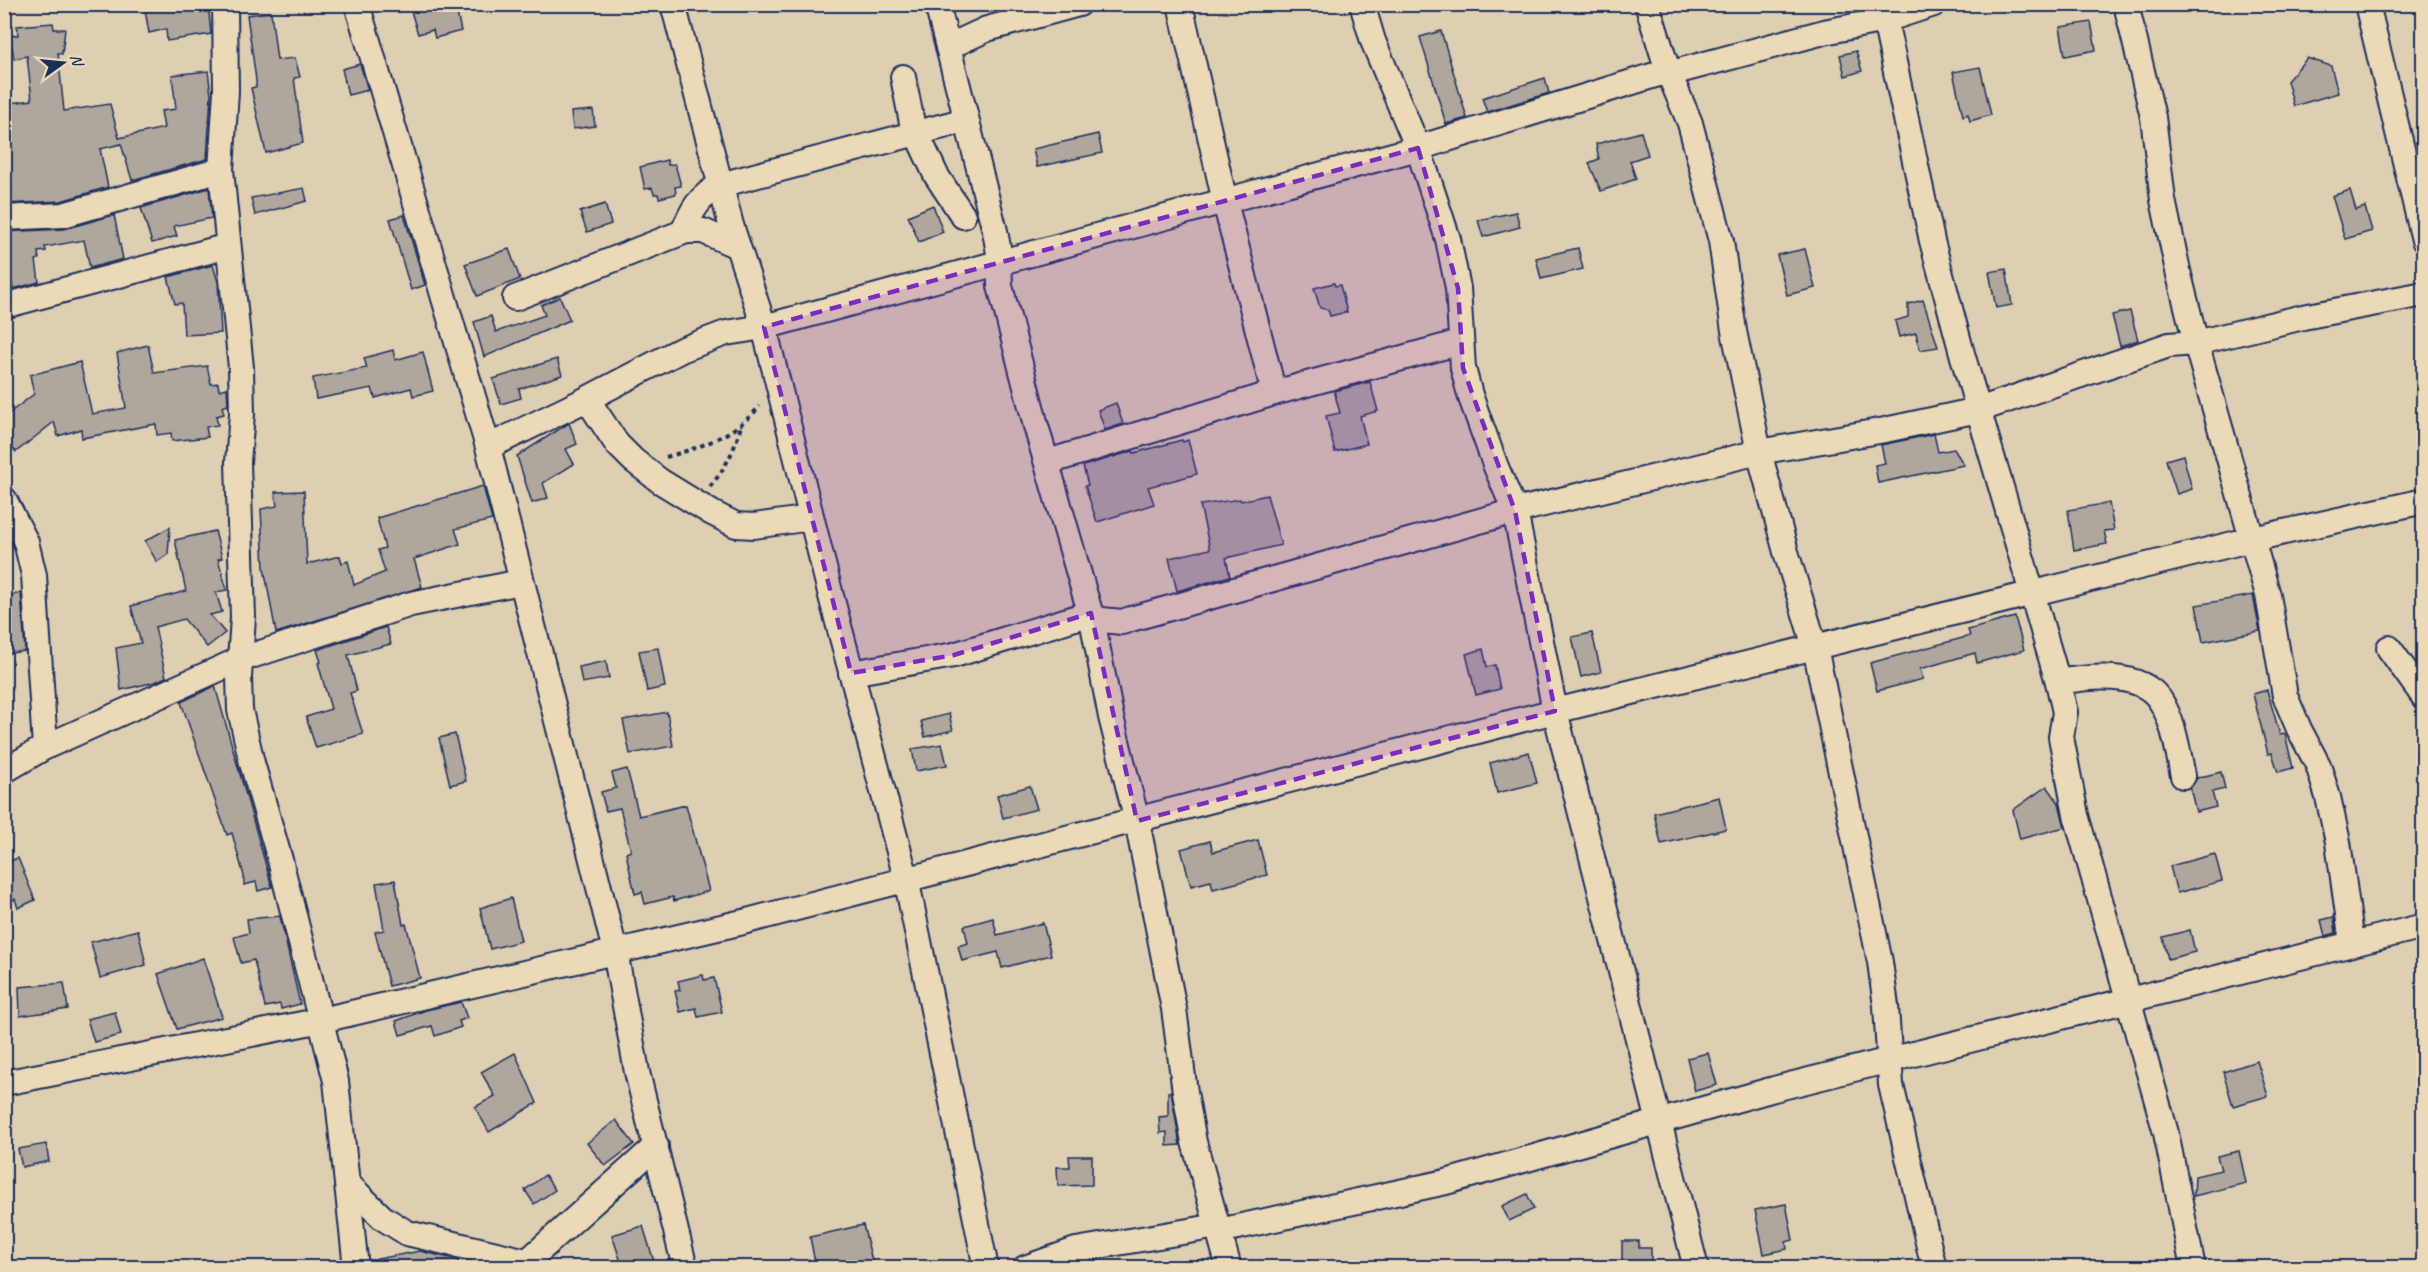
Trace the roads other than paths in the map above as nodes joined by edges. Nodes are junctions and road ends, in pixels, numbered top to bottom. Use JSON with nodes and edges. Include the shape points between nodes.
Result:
{"nodes":[{"id":1,"x":225,"y":4,"type":"edge"},
{"id":2,"x":673,"y":4,"type":"edge"},
{"id":3,"x":937,"y":4,"type":"edge"},
{"id":4,"x":1079,"y":4,"type":"edge"},
{"id":5,"x":1180,"y":4,"type":"edge"},
{"id":6,"x":1362,"y":4,"type":"edge"},
{"id":7,"x":1647,"y":4,"type":"edge"},
{"id":8,"x":1934,"y":4,"type":"edge"},
{"id":9,"x":2126,"y":4,"type":"edge"},
{"id":10,"x":2367,"y":4,"type":"edge"},
{"id":11,"x":353,"y":7,"type":"edge"},
{"id":12,"x":1883,"y":12,"type":"edge"},
{"id":13,"x":948,"y":47,"type":"junction"},
{"id":14,"x":1668,"y":71,"type":"junction"},
{"id":15,"x":903,"y":77,"type":"dead end"},
{"id":16,"x":966,"y":120,"type":"junction"},
{"id":17,"x":915,"y":133,"type":"junction"},
{"id":18,"x":1418,"y":148,"type":"junction"},
{"id":19,"x":221,"y":170,"type":"junction"},
{"id":20,"x":720,"y":185,"type":"junction"},
{"id":21,"x":1225,"y":202,"type":"junction"},
{"id":22,"x":963,"y":216,"type":"dead end"},
{"id":23,"x":4,"y":218,"type":"edge"},
{"id":24,"x":683,"y":232,"type":"junction"},
{"id":25,"x":2424,"y":240,"type":"edge"},
{"id":26,"x":228,"y":246,"type":"junction"},
{"id":27,"x":737,"y":246,"type":"junction"},
{"id":28,"x":999,"y":264,"type":"junction"},
{"id":29,"x":2424,"y":294,"type":"edge"},
{"id":30,"x":515,"y":298,"type":"dead end"},
{"id":31,"x":4,"y":306,"type":"edge"},
{"id":32,"x":764,"y":327,"type":"junction"},
{"id":33,"x":1461,"y":342,"type":"junction"},
{"id":34,"x":2196,"y":343,"type":"junction"},
{"id":35,"x":1274,"y":393,"type":"junction"},
{"id":36,"x":586,"y":399,"type":"junction"},
{"id":37,"x":1978,"y":410,"type":"junction"},
{"id":38,"x":488,"y":447,"type":"junction"},
{"id":39,"x":1759,"y":452,"type":"junction"},
{"id":40,"x":1048,"y":462,"type":"junction"},
{"id":41,"x":4,"y":499,"type":"edge"},
{"id":42,"x":2424,"y":501,"type":"edge"},
{"id":43,"x":1515,"y":511,"type":"junction"},
{"id":44,"x":811,"y":518,"type":"junction"},
{"id":45,"x":2253,"y":538,"type":"junction"},
{"id":46,"x":521,"y":582,"type":"junction"},
{"id":47,"x":2034,"y":594,"type":"junction"},
{"id":48,"x":1092,"y":616,"type":"junction"},
{"id":49,"x":1815,"y":647,"type":"junction"},
{"id":50,"x":2389,"y":648,"type":"dead end"},
{"id":51,"x":239,"y":660,"type":"junction"},
{"id":52,"x":851,"y":674,"type":"junction"},
{"id":53,"x":2058,"y":682,"type":"junction"},
{"id":54,"x":2424,"y":697,"type":"edge"},
{"id":55,"x":1555,"y":711,"type":"junction"},
{"id":56,"x":45,"y":747,"type":"junction"},
{"id":57,"x":4,"y":771,"type":"edge"},
{"id":58,"x":2183,"y":776,"type":"dead end"},
{"id":59,"x":1137,"y":821,"type":"junction"},
{"id":60,"x":906,"y":878,"type":"junction"},
{"id":61,"x":2424,"y":926,"type":"edge"},
{"id":62,"x":2352,"y":943,"type":"junction"},
{"id":63,"x":615,"y":951,"type":"junction"},
{"id":64,"x":2128,"y":999,"type":"junction"},
{"id":65,"x":322,"y":1020,"type":"junction"},
{"id":66,"x":1888,"y":1062,"type":"junction"},
{"id":67,"x":4,"y":1083,"type":"edge"},
{"id":68,"x":1659,"y":1121,"type":"junction"},
{"id":69,"x":656,"y":1146,"type":"junction"},
{"id":70,"x":347,"y":1183,"type":"junction"},
{"id":71,"x":1219,"y":1228,"type":"junction"},
{"id":72,"x":523,"y":1264,"type":"edge"},
{"id":73,"x":356,"y":1268,"type":"edge"},
{"id":74,"x":685,"y":1268,"type":"edge"},
{"id":75,"x":987,"y":1268,"type":"edge"},
{"id":76,"x":1025,"y":1268,"type":"edge"},
{"id":77,"x":1229,"y":1268,"type":"edge"},
{"id":78,"x":1696,"y":1268,"type":"edge"},
{"id":79,"x":1934,"y":1268,"type":"edge"},
{"id":80,"x":2193,"y":1268,"type":"edge"}],
"edges":[{"from":1,"to":19,"type":"street","via":[[226,91]]},
{"from":2,"to":20,"type":"street"},
{"from":3,"to":13,"type":"street"},
{"from":4,"to":13,"type":"street","via":[[987,29]]},
{"from":5,"to":21,"type":"street"},
{"from":6,"to":18,"type":"street","via":[[1373,41]]},
{"from":7,"to":14,"type":"street"},
{"from":8,"to":12,"type":"street"},
{"from":9,"to":34,"type":"street","via":[[2152,117],[2163,200]]},
{"from":10,"to":25,"type":"street"},
{"from":11,"to":38,"type":"street"},
{"from":12,"to":14,"type":"street","via":[[1824,32]]},
{"from":12,"to":37,"type":"street","via":[[1932,241]]},
{"from":13,"to":16,"type":"street"},
{"from":14,"to":18,"type":"street"},
{"from":14,"to":39,"type":"street","via":[[1690,123],[1721,241],[1734,331]]},
{"from":15,"to":17,"type":"street"},
{"from":16,"to":17,"type":"street"},
{"from":16,"to":28,"type":"street","via":[[995,231]]},
{"from":17,"to":20,"type":"street"},
{"from":17,"to":22,"type":"street"},
{"from":18,"to":21,"type":"street"},
{"from":18,"to":33,"type":"street","via":[[1448,239],[1458,288]]},
{"from":19,"to":23,"type":"street","via":[[56,217]]},
{"from":19,"to":26,"type":"street"},
{"from":20,"to":24,"type":"street","via":[[692,209]]},
{"from":20,"to":27,"type":"street"},
{"from":21,"to":28,"type":"street"},
{"from":21,"to":35,"type":"street"},
{"from":24,"to":27,"type":"street","via":[[703,231]]},
{"from":24,"to":30,"type":"street"},
{"from":26,"to":31,"type":"street"},
{"from":26,"to":51,"type":"street","via":[[241,368],[238,509],[243,617]]},
{"from":27,"to":32,"type":"street"},
{"from":28,"to":32,"type":"street"},
{"from":28,"to":40,"type":"street","via":[[1006,309]]},
{"from":29,"to":34,"type":"street"},
{"from":32,"to":36,"type":"street","via":[[726,333],[681,350]]},
{"from":32,"to":44,"type":"street"},
{"from":33,"to":35,"type":"street"},
{"from":33,"to":43,"type":"street","via":[[1470,395]]},
{"from":34,"to":37,"type":"street","via":[[2169,345]]},
{"from":34,"to":45,"type":"street"},
{"from":35,"to":40,"type":"street"},
{"from":36,"to":38,"type":"street"},
{"from":36,"to":44,"type":"street","via":[[618,444],[639,465],[736,525]]},
{"from":37,"to":39,"type":"street"},
{"from":37,"to":47,"type":"street"},
{"from":38,"to":46,"type":"street"},
{"from":39,"to":43,"type":"street"},
{"from":39,"to":49,"type":"street"},
{"from":40,"to":48,"type":"street"},
{"from":41,"to":56,"type":"street","via":[[26,542],[34,575]]},
{"from":42,"to":45,"type":"street"},
{"from":43,"to":48,"type":"street","via":[[1131,619]]},
{"from":43,"to":55,"type":"street"},
{"from":44,"to":52,"type":"street"},
{"from":45,"to":47,"type":"street"},
{"from":45,"to":62,"type":"street","via":[[2268,595],[2285,696],[2319,765],[2328,797]]},
{"from":46,"to":51,"type":"street","via":[[411,604]]},
{"from":46,"to":63,"type":"street"},
{"from":47,"to":49,"type":"street"},
{"from":47,"to":53,"type":"street"},
{"from":48,"to":52,"type":"street","via":[[954,655]]},
{"from":48,"to":59,"type":"street"},
{"from":49,"to":55,"type":"street"},
{"from":49,"to":66,"type":"street","via":[[1880,962]]},
{"from":50,"to":54,"type":"street"},
{"from":51,"to":56,"type":"street"},
{"from":51,"to":65,"type":"street","via":[[240,710],[252,763]]},
{"from":52,"to":60,"type":"street"},
{"from":53,"to":58,"type":"street","via":[[2082,678],[2131,680],[2150,689],[2160,699],[2168,717]]},
{"from":53,"to":64,"type":"street","via":[[2065,712],[2061,737],[2076,815]]},
{"from":55,"to":59,"type":"street"},
{"from":55,"to":68,"type":"street"},
{"from":56,"to":57,"type":"street"},
{"from":59,"to":60,"type":"street"},
{"from":59,"to":71,"type":"street","via":[[1174,1009],[1194,1142]]},
{"from":60,"to":63,"type":"street","via":[[743,922]]},
{"from":60,"to":75,"type":"street"},
{"from":61,"to":62,"type":"street"},
{"from":62,"to":64,"type":"street"},
{"from":63,"to":65,"type":"street"},
{"from":63,"to":69,"type":"street","via":[[637,1072]]},
{"from":64,"to":66,"type":"street"},
{"from":64,"to":80,"type":"street","via":[[2166,1133]]},
{"from":65,"to":67,"type":"street"},
{"from":65,"to":70,"type":"street","via":[[336,1081]]},
{"from":66,"to":68,"type":"street"},
{"from":66,"to":79,"type":"street"},
{"from":68,"to":71,"type":"street","via":[[1446,1182]]},
{"from":68,"to":78,"type":"street"},
{"from":69,"to":72,"type":"street"},
{"from":69,"to":74,"type":"street"},
{"from":70,"to":72,"type":"street","via":[[383,1218],[408,1233]]},
{"from":70,"to":73,"type":"street"},
{"from":71,"to":76,"type":"street","via":[[1076,1250]]},
{"from":71,"to":77,"type":"street"}]}
